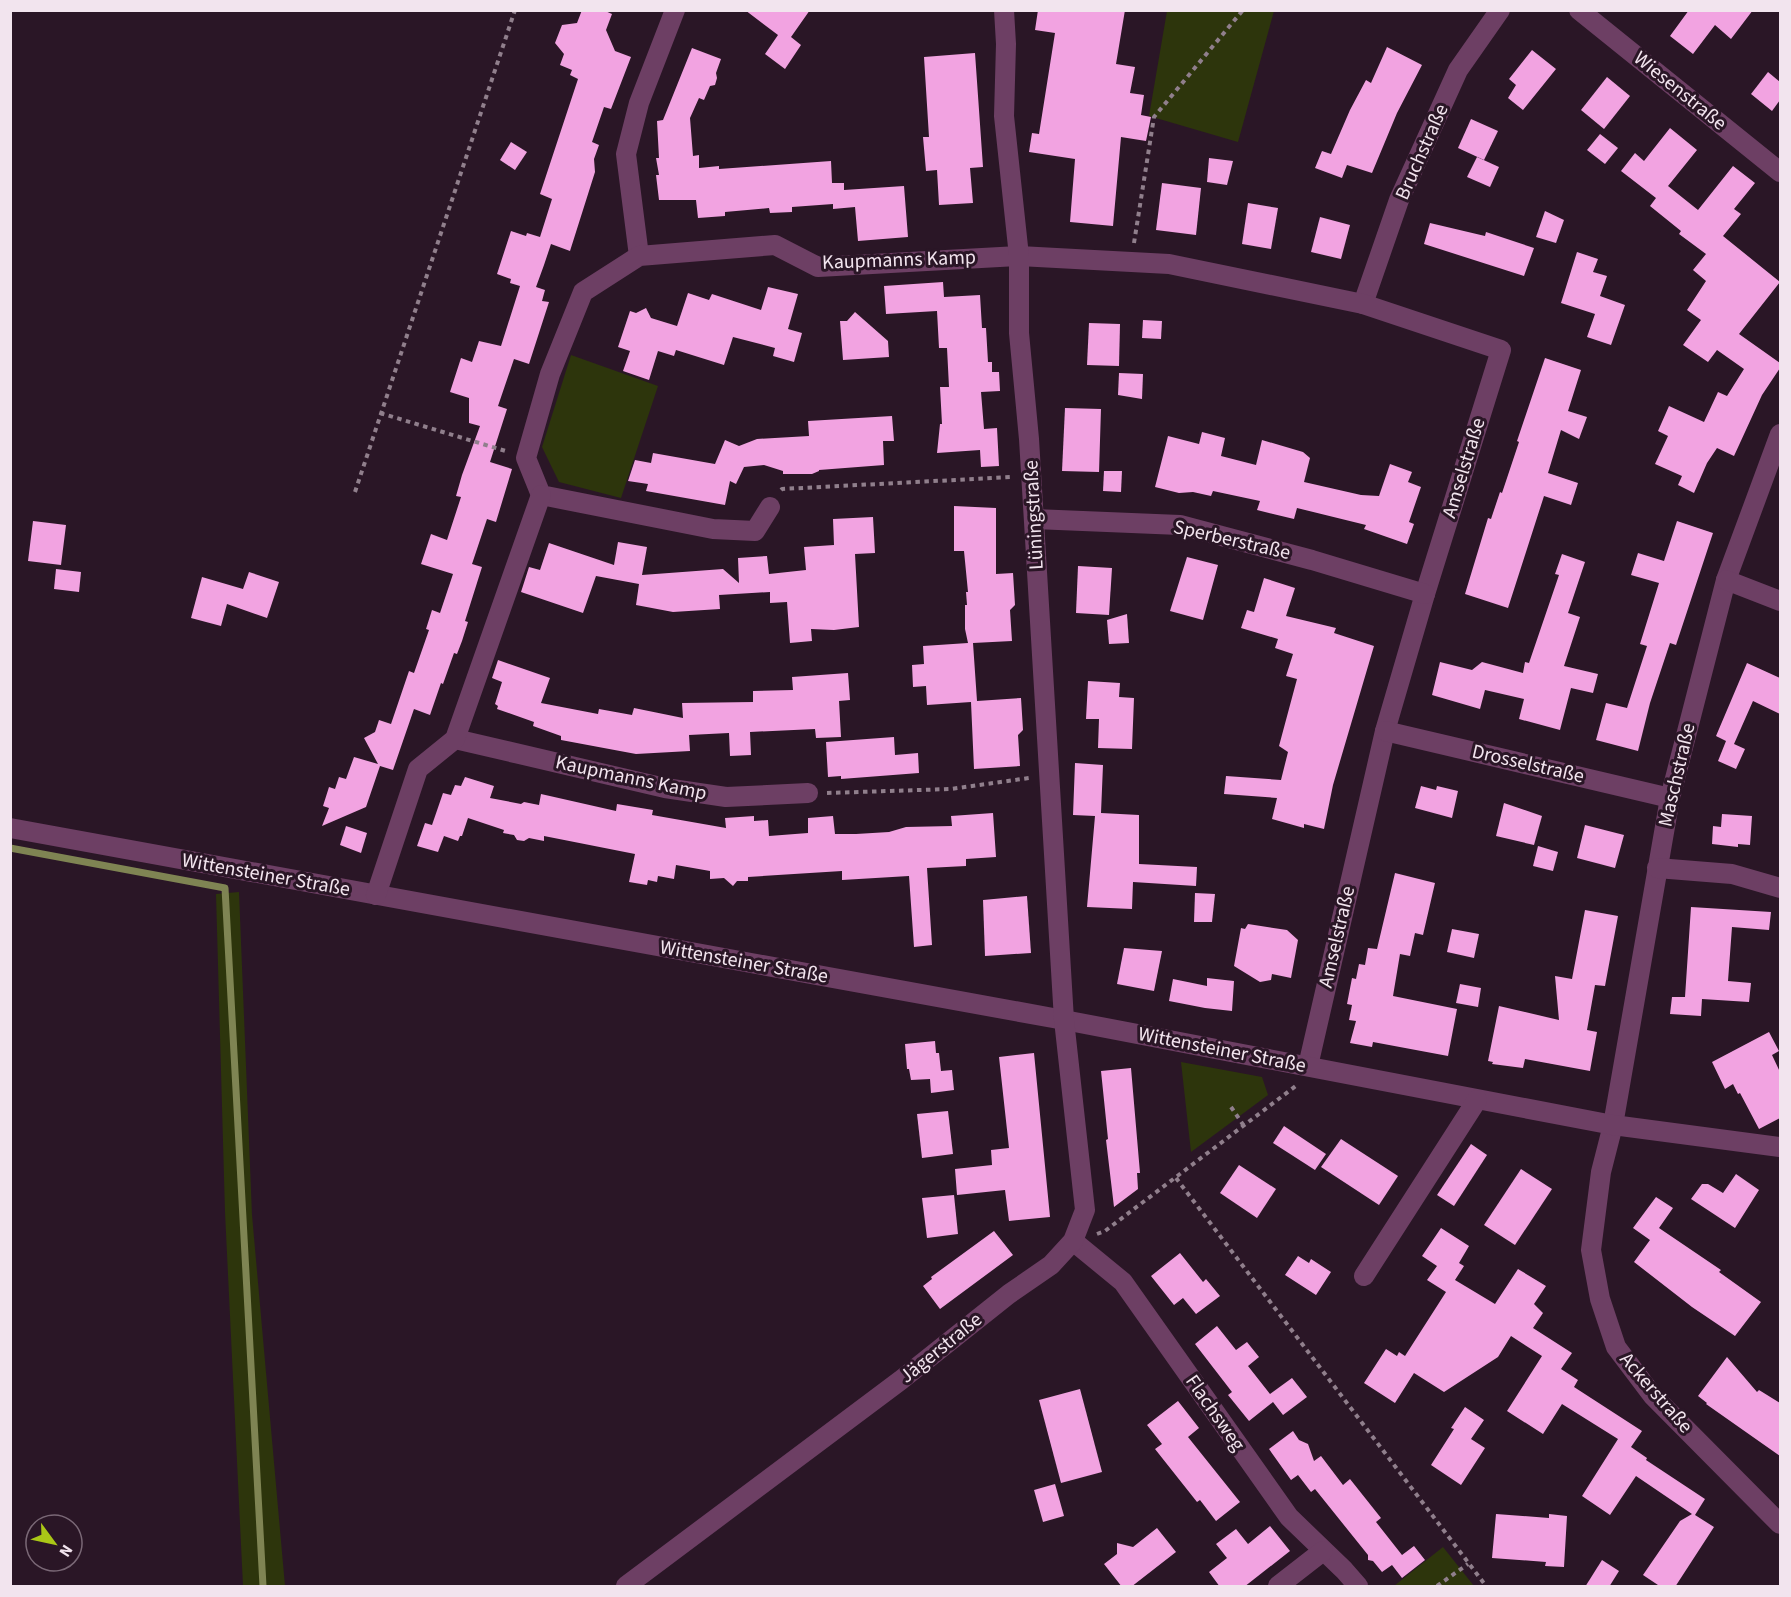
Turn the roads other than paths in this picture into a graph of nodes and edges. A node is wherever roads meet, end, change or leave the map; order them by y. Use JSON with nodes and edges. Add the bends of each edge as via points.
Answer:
{"nodes":[{"id":1,"x":675,"y":10,"type":"edge"},
{"id":2,"x":1004,"y":10,"type":"edge"},
{"id":3,"x":1500,"y":10,"type":"edge"},
{"id":4,"x":1579,"y":10,"type":"edge"},
{"id":5,"x":1600,"y":17,"type":"edge"},
{"id":6,"x":1780,"y":172,"type":"edge"},
{"id":7,"x":639,"y":256,"type":"junction"},
{"id":8,"x":1019,"y":256,"type":"junction"},
{"id":9,"x":1363,"y":303,"type":"junction"},
{"id":10,"x":1780,"y":434,"type":"edge"},
{"id":11,"x":541,"y":495,"type":"junction"},
{"id":12,"x":770,"y":507,"type":"road end"},
{"id":13,"x":1034,"y":519,"type":"junction"},
{"id":14,"x":1726,"y":580,"type":"junction"},
{"id":15,"x":1425,"y":594,"type":"junction"},
{"id":16,"x":1780,"y":601,"type":"edge"},
{"id":17,"x":1385,"y":731,"type":"junction"},
{"id":18,"x":455,"y":740,"type":"junction"},
{"id":19,"x":808,"y":793,"type":"road end"},
{"id":20,"x":1670,"y":798,"type":"junction"},
{"id":21,"x":10,"y":828,"type":"edge"},
{"id":22,"x":1657,"y":868,"type":"junction"},
{"id":23,"x":1780,"y":888,"type":"edge"},
{"id":24,"x":376,"y":895,"type":"junction"},
{"id":25,"x":1064,"y":1020,"type":"junction"},
{"id":26,"x":1308,"y":1066,"type":"junction"},
{"id":27,"x":1476,"y":1100,"type":"junction"},
{"id":28,"x":1613,"y":1125,"type":"junction"},
{"id":29,"x":1780,"y":1147,"type":"edge"},
{"id":30,"x":1073,"y":1241,"type":"junction"},
{"id":31,"x":1364,"y":1276,"type":"dead end"},
{"id":32,"x":1780,"y":1524,"type":"edge"},
{"id":33,"x":1323,"y":1551,"type":"junction"},
{"id":34,"x":626,"y":1587,"type":"edge"},
{"id":35,"x":1278,"y":1587,"type":"edge"},
{"id":36,"x":1358,"y":1587,"type":"edge"}],
"edges":[{"from":1,"to":7,"type":"street","via":[[639,103],[626,154]]},
{"from":2,"to":8,"type":"street","name":"Lüningstraße","via":[[1004,116]]},
{"from":3,"to":9,"type":"street","name":"Bruchstraße","via":[[1458,70],[1400,200]]},
{"from":4,"to":5,"type":"street","name":"Wiesenstraße"},
{"from":5,"to":6,"type":"street","name":"Wiesenstraße"},
{"from":7,"to":8,"type":"street","name":"Kaupmanns Kamp","via":[[776,245],[818,267]]},
{"from":7,"to":11,"type":"street","name":"Kaupmanns Kamp","via":[[583,292],[550,374],[526,458]]},
{"from":8,"to":9,"type":"street","name":"Amselstraße","via":[[1169,264]]},
{"from":8,"to":13,"type":"street","name":"Lüningstraße","via":[[1019,333]]},
{"from":9,"to":15,"type":"street","name":"Amselstraße","via":[[1500,350]]},
{"from":10,"to":14,"type":"street","name":"Maschstraße"},
{"from":11,"to":12,"type":"street","via":[[712,529],[755,531]]},
{"from":11,"to":18,"type":"street"},
{"from":13,"to":15,"type":"street","name":"Sperberstraße","via":[[1180,525]]},
{"from":13,"to":25,"type":"street","name":"Lüningstraße"},
{"from":14,"to":16,"type":"street"},
{"from":14,"to":20,"type":"street","name":"Maschstraße"},
{"from":15,"to":17,"type":"street","name":"Amselstraße"},
{"from":17,"to":20,"type":"street","name":"Drosselstraße"},
{"from":17,"to":26,"type":"street","name":"Amselstraße"},
{"from":18,"to":19,"type":"street","name":"Kaupmanns Kamp","via":[[665,788],[726,797]]},
{"from":18,"to":24,"type":"street","via":[[418,769]]},
{"from":20,"to":22,"type":"street","name":"Maschstraße"},
{"from":21,"to":24,"type":"street","name":"Wittensteiner Straße"},
{"from":22,"to":23,"type":"street","via":[[1732,874]]},
{"from":22,"to":28,"type":"street","name":"Maschstraße"},
{"from":24,"to":25,"type":"street","name":"Wittensteiner Straße"},
{"from":25,"to":26,"type":"street","name":"Wittensteiner Straße"},
{"from":25,"to":30,"type":"street","name":"Jägerstraße","via":[[1085,1210]]},
{"from":26,"to":27,"type":"street","name":"Wittensteiner Straße"},
{"from":27,"to":28,"type":"street","name":"Wittensteiner Straße"},
{"from":27,"to":31,"type":"street"},
{"from":28,"to":29,"type":"street","name":"Wittensteiner Straße"},
{"from":28,"to":32,"type":"street","name":"Ackerstraße","via":[[1601,1172],[1591,1250],[1600,1299],[1616,1347],[1653,1396]]},
{"from":30,"to":33,"type":"street","name":"Flachsweg","via":[[1123,1282],[1289,1517]]},
{"from":30,"to":34,"type":"street","name":"Jägerstraße","via":[[1051,1265]]},
{"from":33,"to":35,"type":"street"},
{"from":33,"to":36,"type":"street","name":"Flachsweg"}]}
